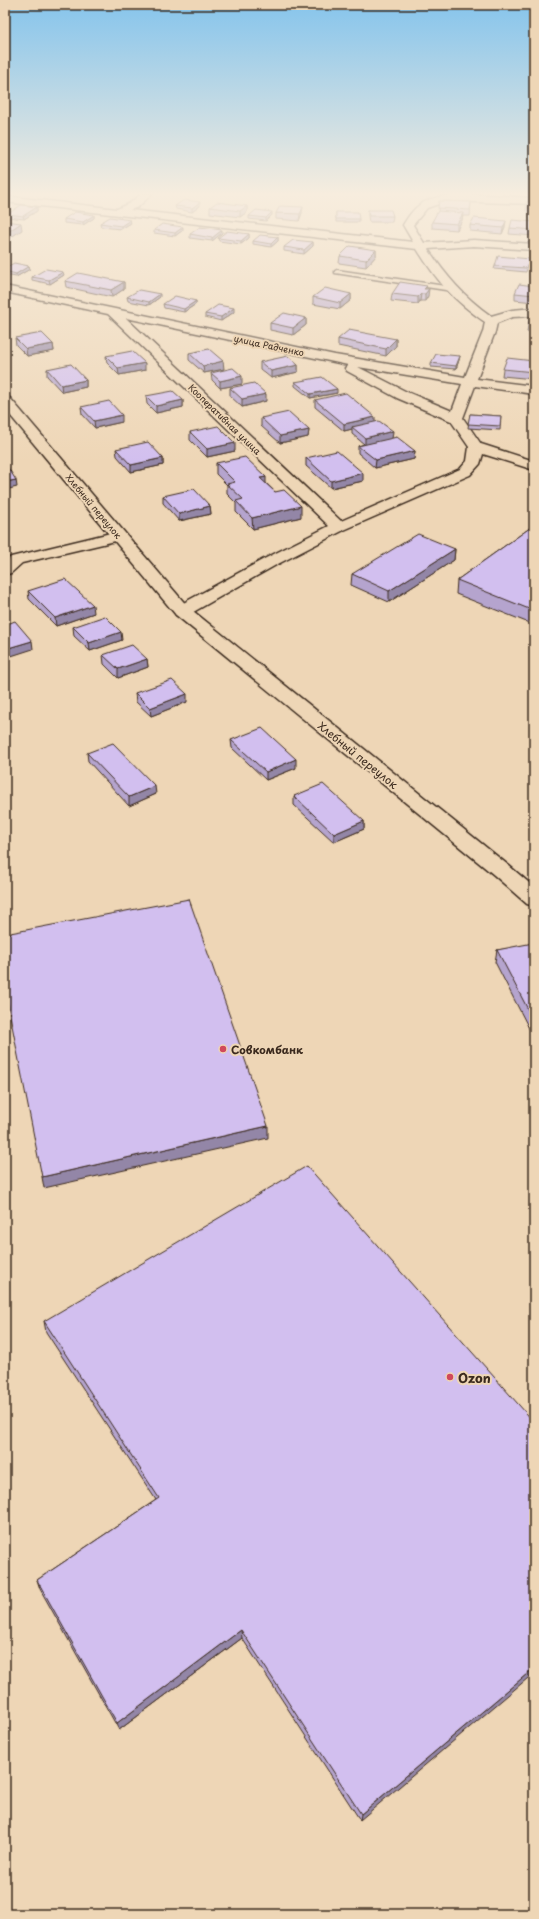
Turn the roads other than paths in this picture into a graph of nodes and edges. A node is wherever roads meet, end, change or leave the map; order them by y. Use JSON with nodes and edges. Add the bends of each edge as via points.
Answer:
{"nodes":[{"id":1,"x":411,"y":284,"type":"edge"},
{"id":2,"x":447,"y":284,"type":"edge"},
{"id":3,"x":5,"y":289,"type":"edge"},
{"id":4,"x":452,"y":290,"type":"junction"},
{"id":5,"x":111,"y":311,"type":"junction"},
{"id":6,"x":534,"y":312,"type":"edge"},
{"id":7,"x":491,"y":321,"type":"junction"},
{"id":8,"x":334,"y":359,"type":"junction"},
{"id":9,"x":470,"y":382,"type":"junction"},
{"id":10,"x":534,"y":390,"type":"edge"},
{"id":11,"x":5,"y":401,"type":"edge"},
{"id":12,"x":456,"y":418,"type":"junction"},
{"id":13,"x":476,"y":447,"type":"junction"},
{"id":14,"x":534,"y":466,"type":"edge"},
{"id":15,"x":339,"y":527,"type":"junction"},
{"id":16,"x":119,"y":536,"type":"junction"},
{"id":17,"x":5,"y":570,"type":"edge"},
{"id":18,"x":182,"y":612,"type":"junction"},
{"id":19,"x":534,"y":899,"type":"edge"}],
"edges":[{"from":1,"to":4,"type":"lane"},
{"from":2,"to":4,"type":"street"},
{"from":3,"to":5,"type":"street","name":"улица Радченко"},
{"from":4,"to":7,"type":"street"},
{"from":5,"to":8,"type":"street","name":"улица Радченко"},
{"from":5,"to":15,"type":"street","name":"Кооперативная улица"},
{"from":6,"to":7,"type":"street","via":[[506,314]]},
{"from":7,"to":9,"type":"street"},
{"from":8,"to":9,"type":"street","name":"улица Радченко"},
{"from":8,"to":12,"type":"street","via":[[402,395]]},
{"from":9,"to":10,"type":"street","name":"улица Радченко"},
{"from":9,"to":12,"type":"street"},
{"from":11,"to":16,"type":"street","name":"Хлебный переулок"},
{"from":12,"to":13,"type":"street"},
{"from":13,"to":14,"type":"street"},
{"from":13,"to":15,"type":"street","via":[[477,458],[465,472]]},
{"from":15,"to":18,"type":"street","via":[[270,562]]},
{"from":16,"to":17,"type":"street","via":[[17,560]]},
{"from":16,"to":18,"type":"street","name":"Хлебный переулок"},
{"from":18,"to":19,"type":"street","name":"Хлебный переулок"}]}
